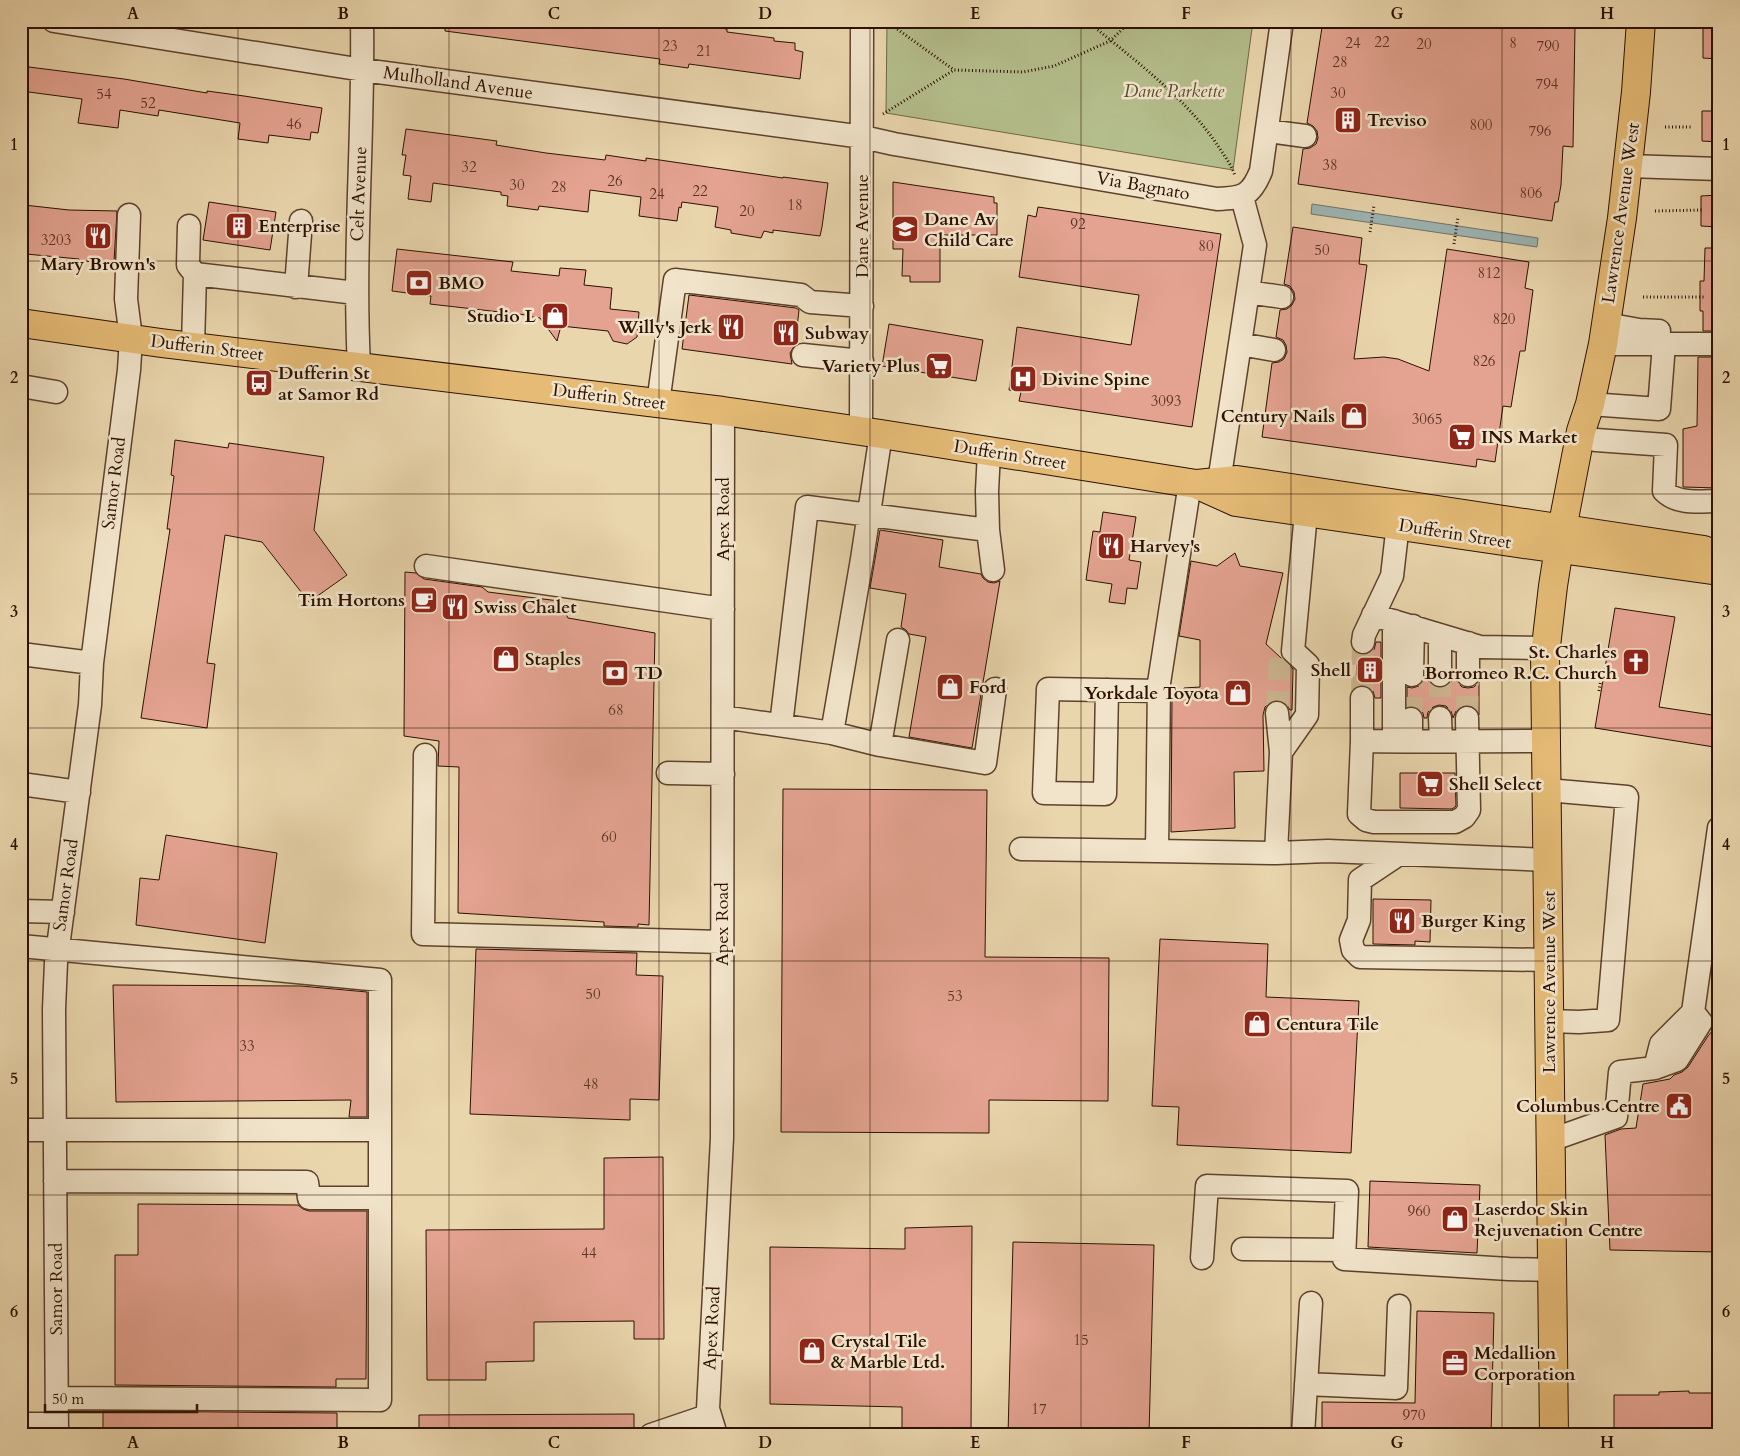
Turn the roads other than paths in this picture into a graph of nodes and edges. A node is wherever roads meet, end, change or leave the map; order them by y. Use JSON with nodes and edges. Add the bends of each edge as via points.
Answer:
{"nodes":[{"id":1,"x":54,"y":21,"type":"edge"},
{"id":2,"x":362,"y":21,"type":"edge"},
{"id":3,"x":862,"y":21,"type":"edge"},
{"id":4,"x":1282,"y":21,"type":"edge"},
{"id":5,"x":1641,"y":21,"type":"edge"},
{"id":6,"x":363,"y":70,"type":"junction"},
{"id":7,"x":1268,"y":131,"type":"junction"},
{"id":8,"x":1305,"y":136,"type":"dead end"},
{"id":9,"x":863,"y":137,"type":"junction"},
{"id":10,"x":1628,"y":166,"type":"junction"},
{"id":11,"x":1719,"y":169,"type":"edge"},
{"id":12,"x":1242,"y":197,"type":"junction"},
{"id":13,"x":129,"y":215,"type":"dead end"},
{"id":14,"x":301,"y":221,"type":"dead end"},
{"id":15,"x":189,"y":226,"type":"dead end"},
{"id":16,"x":195,"y":274,"type":"junction"},
{"id":17,"x":296,"y":287,"type":"junction"},
{"id":18,"x":1248,"y":292,"type":"junction"},
{"id":19,"x":356,"y":293,"type":"junction"},
{"id":20,"x":1282,"y":297,"type":"dead end"},
{"id":21,"x":862,"y":306,"type":"junction"},
{"id":22,"x":21,"y":323,"type":"edge"},
{"id":23,"x":1719,"y":333,"type":"edge"},
{"id":24,"x":1604,"y":334,"type":"junction"},
{"id":25,"x":131,"y":338,"type":"junction"},
{"id":26,"x":1240,"y":344,"type":"junction"},
{"id":27,"x":1664,"y":344,"type":"junction"},
{"id":28,"x":1719,"y":344,"type":"edge"},
{"id":29,"x":193,"y":346,"type":"junction"},
{"id":30,"x":1274,"y":350,"type":"dead end"},
{"id":31,"x":803,"y":355,"type":"dead end"},
{"id":32,"x":862,"y":361,"type":"junction"},
{"id":33,"x":358,"y":366,"type":"junction"},
{"id":34,"x":21,"y":386,"type":"edge"},
{"id":35,"x":56,"y":392,"type":"dead end"},
{"id":36,"x":658,"y":403,"type":"junction"},
{"id":37,"x":1590,"y":404,"type":"junction"},
{"id":38,"x":723,"y":411,"type":"junction"},
{"id":39,"x":871,"y":432,"type":"junction"},
{"id":40,"x":1596,"y":440,"type":"junction"},
{"id":41,"x":989,"y":452,"type":"junction"},
{"id":42,"x":1201,"y":483,"type":"junction"},
{"id":43,"x":1719,"y":501,"type":"edge"},
{"id":44,"x":1306,"y":513,"type":"junction"},
{"id":45,"x":869,"y":514,"type":"junction"},
{"id":46,"x":1398,"y":524,"type":"junction"},
{"id":47,"x":988,"y":530,"type":"junction"},
{"id":48,"x":1569,"y":540,"type":"junction"},
{"id":49,"x":1719,"y":552,"type":"edge"},
{"id":50,"x":426,"y":566,"type":"dead end"},
{"id":51,"x":993,"y":570,"type":"dead end"},
{"id":52,"x":1719,"y":571,"type":"edge"},
{"id":53,"x":723,"y":609,"type":"junction"},
{"id":54,"x":1393,"y":620,"type":"junction"},
{"id":55,"x":1440,"y":634,"type":"junction"},
{"id":56,"x":898,"y":640,"type":"dead end"},
{"id":57,"x":1363,"y":642,"type":"dead end"},
{"id":58,"x":1468,"y":643,"type":"junction"},
{"id":59,"x":1546,"y":648,"type":"junction"},
{"id":60,"x":21,"y":654,"type":"edge"},
{"id":61,"x":92,"y":662,"type":"junction"},
{"id":62,"x":1412,"y":675,"type":"tunnel mouth"},
{"id":63,"x":1440,"y":675,"type":"tunnel mouth"},
{"id":64,"x":1468,"y":675,"type":"tunnel mouth"},
{"id":65,"x":995,"y":689,"type":"dead end"},
{"id":66,"x":1106,"y":690,"type":"junction"},
{"id":67,"x":1159,"y":691,"type":"junction"},
{"id":68,"x":1362,"y":698,"type":"tunnel mouth"},
{"id":69,"x":1547,"y":709,"type":"junction"},
{"id":70,"x":1277,"y":712,"type":"tunnel mouth"},
{"id":71,"x":723,"y":716,"type":"junction"},
{"id":72,"x":1411,"y":718,"type":"tunnel mouth"},
{"id":73,"x":1440,"y":718,"type":"tunnel mouth"},
{"id":74,"x":1467,"y":718,"type":"tunnel mouth"},
{"id":75,"x":781,"y":725,"type":"junction"},
{"id":76,"x":832,"y":733,"type":"junction"},
{"id":77,"x":1362,"y":741,"type":"junction"},
{"id":78,"x":1468,"y":741,"type":"junction"},
{"id":79,"x":1547,"y":741,"type":"junction"},
{"id":80,"x":1402,"y":742,"type":"junction"},
{"id":81,"x":1441,"y":742,"type":"junction"},
{"id":82,"x":880,"y":745,"type":"junction"},
{"id":83,"x":1280,"y":752,"type":"junction"},
{"id":84,"x":425,"y":755,"type":"dead end"},
{"id":85,"x":668,"y":773,"type":"dead end"},
{"id":86,"x":722,"y":774,"type":"junction"},
{"id":87,"x":21,"y":784,"type":"edge"},
{"id":88,"x":1547,"y":790,"type":"junction"},
{"id":89,"x":79,"y":792,"type":"junction"},
{"id":90,"x":1719,"y":828,"type":"edge"},
{"id":91,"x":1021,"y":849,"type":"dead end"},
{"id":92,"x":1157,"y":850,"type":"junction"},
{"id":93,"x":1276,"y":853,"type":"junction"},
{"id":94,"x":1399,"y":854,"type":"junction"},
{"id":95,"x":1548,"y":860,"type":"junction"},
{"id":96,"x":21,"y":911,"type":"edge"},
{"id":97,"x":63,"y":912,"type":"junction"},
{"id":98,"x":722,"y":942,"type":"junction"},
{"id":99,"x":21,"y":946,"type":"edge"},
{"id":100,"x":58,"y":949,"type":"junction"},
{"id":101,"x":1549,"y":960,"type":"junction"},
{"id":102,"x":1549,"y":1021,"type":"junction"},
{"id":103,"x":55,"y":1129,"type":"junction"},
{"id":104,"x":21,"y":1130,"type":"edge"},
{"id":105,"x":380,"y":1130,"type":"junction"},
{"id":106,"x":1551,"y":1140,"type":"junction"},
{"id":107,"x":55,"y":1181,"type":"junction"},
{"id":108,"x":380,"y":1198,"type":"junction"},
{"id":109,"x":1243,"y":1249,"type":"dead end"},
{"id":110,"x":1344,"y":1250,"type":"junction"},
{"id":111,"x":1202,"y":1258,"type":"dead end"},
{"id":112,"x":1551,"y":1270,"type":"junction"},
{"id":113,"x":1311,"y":1303,"type":"dead end"},
{"id":114,"x":1399,"y":1306,"type":"dead end"},
{"id":115,"x":1306,"y":1384,"type":"junction"},
{"id":116,"x":57,"y":1398,"type":"junction"},
{"id":117,"x":21,"y":1424,"type":"edge"},
{"id":118,"x":713,"y":1425,"type":"edge"},
{"id":119,"x":57,"y":1430,"type":"edge"},
{"id":120,"x":651,"y":1435,"type":"edge"},
{"id":121,"x":1303,"y":1435,"type":"edge"},
{"id":122,"x":1554,"y":1435,"type":"edge"}],
"edges":[{"from":1,"to":6,"type":"street","name":"Mulholland Avenue"},
{"from":2,"to":6,"type":"street","name":"Celt Avenue"},
{"from":3,"to":9,"type":"street","name":"Dane Avenue"},
{"from":4,"to":7,"type":"street"},
{"from":5,"to":10,"type":"main road","name":"Lawrence Avenue West"},
{"from":6,"to":9,"type":"street","name":"Mulholland Avenue"},
{"from":6,"to":19,"type":"street","name":"Celt Avenue"},
{"from":7,"to":8,"type":"street"},
{"from":7,"to":12,"type":"street","via":[[1262,172],[1256,184]]},
{"from":9,"to":12,"type":"street","name":"Via Bagnato","via":[[1217,199]]},
{"from":9,"to":21,"type":"street","name":"Dane Avenue"},
{"from":10,"to":11,"type":"street"},
{"from":10,"to":24,"type":"main road","name":"Lawrence Avenue West"},
{"from":12,"to":18,"type":"street","via":[[1255,245]]},
{"from":13,"to":25,"type":"street","name":"Samor Road","via":[[126,299]]},
{"from":14,"to":17,"type":"street"},
{"from":15,"to":16,"type":"street","via":[[188,266]]},
{"from":16,"to":17,"type":"street"},
{"from":16,"to":29,"type":"street"},
{"from":17,"to":19,"type":"street"},
{"from":18,"to":20,"type":"street"},
{"from":18,"to":26,"type":"street"},
{"from":19,"to":33,"type":"street","name":"Celt Avenue"},
{"from":21,"to":32,"type":"street","name":"Dane Avenue"},
{"from":21,"to":36,"type":"street","via":[[810,302],[801,295],[675,280]]},
{"from":22,"to":25,"type":"main road","name":"Dufferin Street"},
{"from":23,"to":24,"type":"street","via":[[1639,330]]},
{"from":24,"to":27,"type":"street"},
{"from":24,"to":37,"type":"main road","name":"Lawrence Avenue West"},
{"from":25,"to":29,"type":"main road","name":"Dufferin Street"},
{"from":25,"to":61,"type":"street","name":"Samor Road"},
{"from":26,"to":30,"type":"street"},
{"from":26,"to":42,"type":"street"},
{"from":27,"to":28,"type":"street"},
{"from":27,"to":37,"type":"street","via":[[1659,409]]},
{"from":29,"to":33,"type":"main road","name":"Dufferin Street"},
{"from":31,"to":32,"type":"street"},
{"from":32,"to":39,"type":"street","name":"Dane Avenue"},
{"from":33,"to":36,"type":"main road","name":"Dufferin Street"},
{"from":34,"to":35,"type":"street"},
{"from":36,"to":38,"type":"main road","name":"Dufferin Street"},
{"from":37,"to":40,"type":"main road","name":"Lawrence Avenue West"},
{"from":37,"to":48,"type":"main road","name":"Lawrence Avenue West","via":[[1581,431]]},
{"from":38,"to":39,"type":"main road","name":"Dufferin Street"},
{"from":38,"to":53,"type":"street","name":"Apex Road"},
{"from":39,"to":41,"type":"main road","name":"Dufferin Street"},
{"from":39,"to":45,"type":"street","name":"Dane Avenue"},
{"from":40,"to":43,"type":"street","via":[[1666,445],[1664,491],[1671,498],[1683,501]]},
{"from":40,"to":48,"type":"main road","name":"Lawrence Avenue West"},
{"from":41,"to":42,"type":"main road","name":"Dufferin Street"},
{"from":41,"to":47,"type":"street"},
{"from":42,"to":44,"type":"main road","name":"Dufferin Street","via":[[1236,502]]},
{"from":42,"to":48,"type":"main road","name":"Dufferin Street","via":[[1237,480]]},
{"from":42,"to":67,"type":"street"},
{"from":44,"to":46,"type":"main road","name":"Dufferin Street"},
{"from":44,"to":83,"type":"street","via":[[1287,654],[1308,665],[1307,715]]},
{"from":45,"to":47,"type":"street"},
{"from":45,"to":75,"type":"street","via":[[807,507]]},
{"from":45,"to":76,"type":"street","name":"Dane Avenue"},
{"from":46,"to":48,"type":"main road","name":"Dufferin Street"},
{"from":46,"to":54,"type":"street","via":[[1392,576]]},
{"from":47,"to":51,"type":"street"},
{"from":48,"to":49,"type":"main road","name":"Dufferin Street"},
{"from":48,"to":52,"type":"main road","name":"Dufferin Street"},
{"from":48,"to":59,"type":"main road","name":"Lawrence Avenue West"},
{"from":48,"to":69,"type":"main road","name":"Lawrence Avenue West","via":[[1560,657]]},
{"from":50,"to":53,"type":"street"},
{"from":53,"to":71,"type":"street","name":"Apex Road"},
{"from":54,"to":55,"type":"street"},
{"from":54,"to":57,"type":"street","via":[[1364,635]]},
{"from":54,"to":62,"type":"street"},
{"from":54,"to":80,"type":"street"},
{"from":55,"to":58,"type":"street"},
{"from":55,"to":63,"type":"street"},
{"from":56,"to":82,"type":"street"},
{"from":58,"to":59,"type":"street","via":[[1480,647]]},
{"from":58,"to":64,"type":"street"},
{"from":59,"to":69,"type":"main road","name":"Lawrence Avenue West"},
{"from":60,"to":61,"type":"street"},
{"from":61,"to":89,"type":"street","name":"Samor Road"},
{"from":65,"to":82,"type":"street","via":[[985,763]]},
{"from":66,"to":66,"type":"street","via":[[1048,689],[1044,794],[1105,794]]},
{"from":66,"to":67,"type":"street"},
{"from":67,"to":92,"type":"street"},
{"from":68,"to":77,"type":"street"},
{"from":69,"to":79,"type":"main road","name":"Lawrence Avenue West"},
{"from":70,"to":83,"type":"street"},
{"from":71,"to":75,"type":"street"},
{"from":71,"to":86,"type":"street","name":"Apex Road"},
{"from":72,"to":80,"type":"street"},
{"from":73,"to":81,"type":"street"},
{"from":74,"to":78,"type":"street"},
{"from":75,"to":76,"type":"street"},
{"from":76,"to":82,"type":"street"},
{"from":77,"to":78,"type":"street","via":[[1360,814],[1374,822],[1456,822],[1464,817],[1469,810]]},
{"from":77,"to":80,"type":"street"},
{"from":78,"to":79,"type":"street"},
{"from":78,"to":81,"type":"street"},
{"from":79,"to":88,"type":"main road","name":"Lawrence Avenue West"},
{"from":80,"to":81,"type":"street"},
{"from":83,"to":93,"type":"street"},
{"from":84,"to":98,"type":"street","via":[[422,934]]},
{"from":85,"to":86,"type":"street"},
{"from":86,"to":98,"type":"street","name":"Apex Road"},
{"from":87,"to":89,"type":"street"},
{"from":88,"to":95,"type":"main road","name":"Lawrence Avenue West"},
{"from":88,"to":102,"type":"street","via":[[1627,797],[1608,1020]]},
{"from":89,"to":97,"type":"street","name":"Samor Road"},
{"from":90,"to":106,"type":"street","via":[[1693,1012],[1701,1022],[1677,1060],[1655,1068],[1620,1072],[1616,1117]]},
{"from":91,"to":92,"type":"street"},
{"from":92,"to":93,"type":"street"},
{"from":93,"to":94,"type":"street"},
{"from":94,"to":95,"type":"street"},
{"from":94,"to":101,"type":"street","via":[[1360,880],[1359,920],[1351,940],[1353,950],[1360,957]]},
{"from":95,"to":101,"type":"main road","name":"Lawrence Avenue West"},
{"from":96,"to":97,"type":"street"},
{"from":97,"to":100,"type":"street","name":"Samor Road"},
{"from":98,"to":118,"type":"street","name":"Apex Road","via":[[722,1138],[708,1409]]},
{"from":99,"to":100,"type":"street"},
{"from":100,"to":103,"type":"street","name":"Samor Road","via":[[54,1009]]},
{"from":100,"to":105,"type":"street","via":[[380,980]]},
{"from":101,"to":102,"type":"main road","name":"Lawrence Avenue West"},
{"from":102,"to":106,"type":"main road","name":"Lawrence Avenue West"},
{"from":103,"to":104,"type":"street"},
{"from":103,"to":105,"type":"street"},
{"from":103,"to":107,"type":"street","name":"Samor Road"},
{"from":105,"to":108,"type":"street"},
{"from":106,"to":112,"type":"main road","name":"Lawrence Avenue West"},
{"from":107,"to":108,"type":"street","via":[[307,1182],[309,1198]]},
{"from":107,"to":116,"type":"street","name":"Samor Road"},
{"from":108,"to":116,"type":"street","via":[[380,1400]]},
{"from":109,"to":110,"type":"street"},
{"from":110,"to":111,"type":"street","via":[[1347,1191],[1207,1186]]},
{"from":110,"to":112,"type":"street","via":[[1344,1258]]},
{"from":112,"to":122,"type":"main road","name":"Lawrence Avenue West"},
{"from":113,"to":115,"type":"street"},
{"from":114,"to":115,"type":"street","via":[[1396,1388]]},
{"from":115,"to":121,"type":"street"},
{"from":116,"to":119,"type":"street","name":"Samor Road"},
{"from":117,"to":119,"type":"street"},
{"from":118,"to":120,"type":"street"}]}
